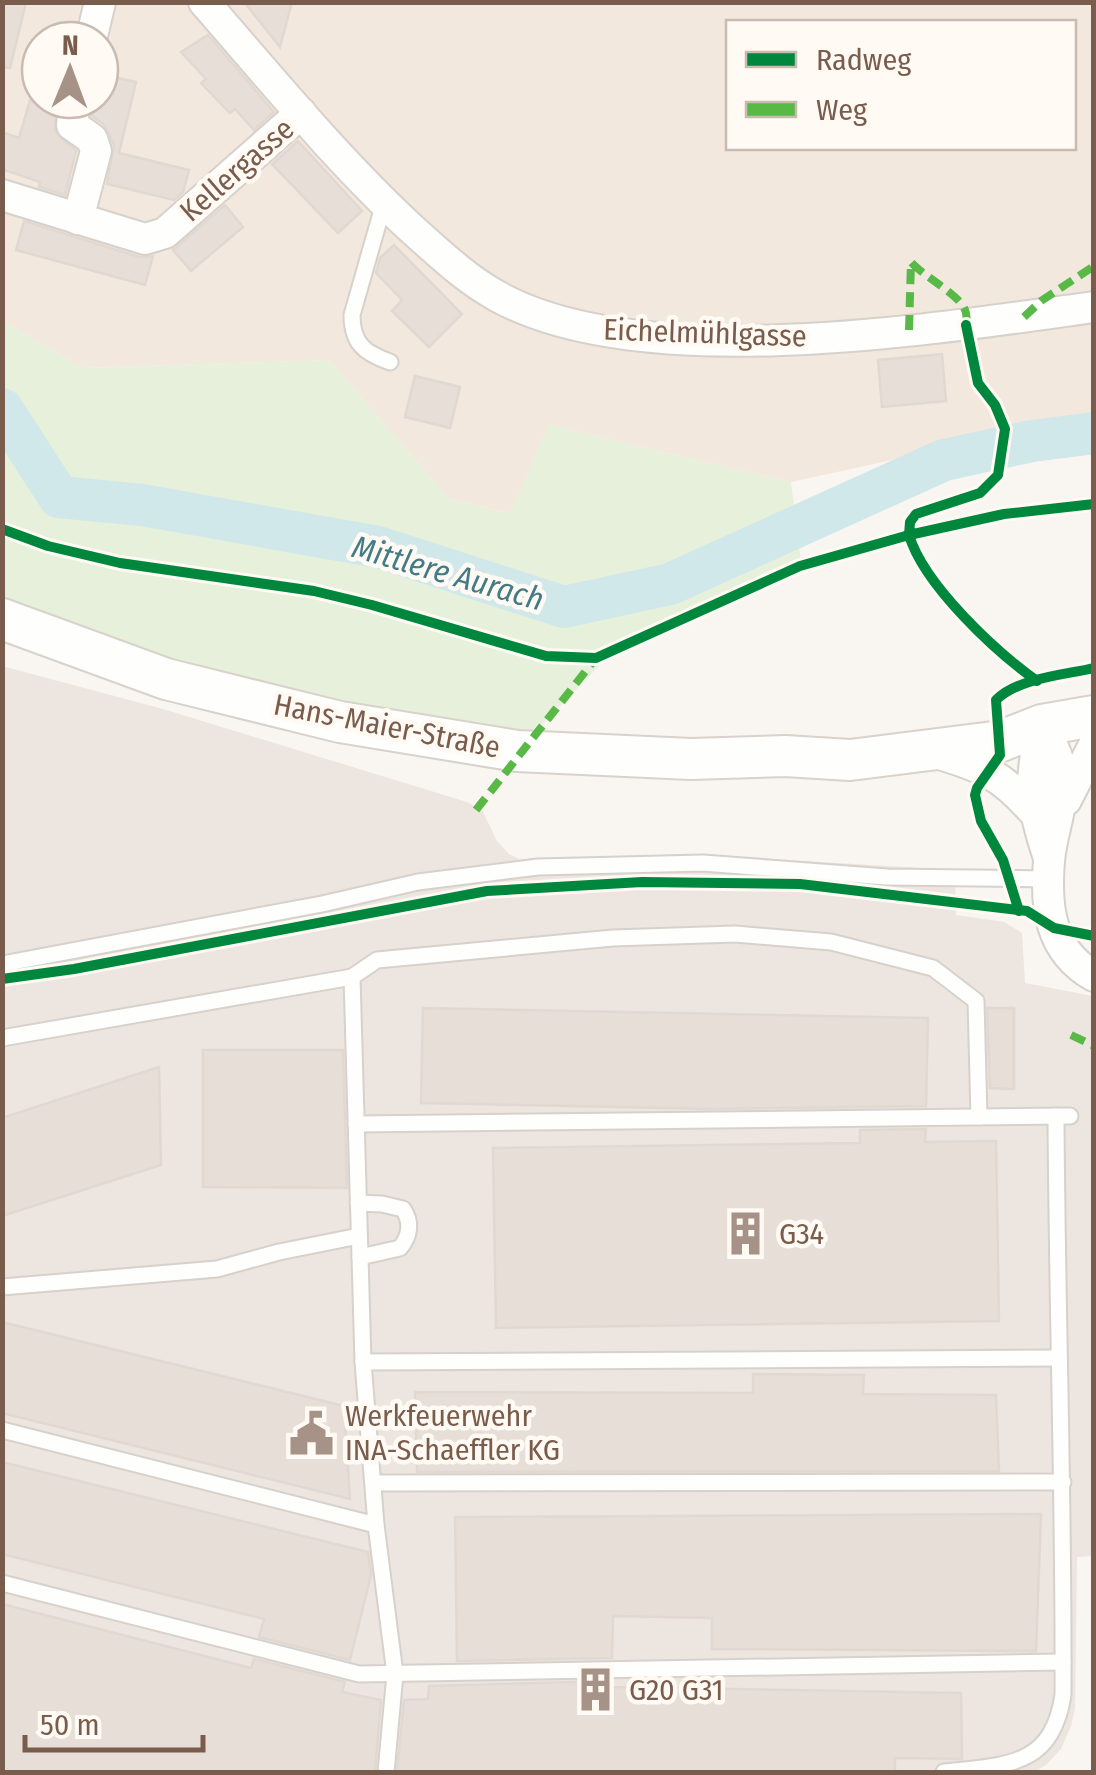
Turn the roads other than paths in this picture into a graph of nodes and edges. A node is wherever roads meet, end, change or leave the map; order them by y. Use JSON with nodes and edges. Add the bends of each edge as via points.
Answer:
{"nodes":[{"id":1,"x":204,"y":2,"type":"edge"},
{"id":2,"x":301,"y":114,"type":"junction"},
{"id":3,"x":72,"y":120,"type":"edge"},
{"id":4,"x":2,"y":195,"type":"edge"},
{"id":5,"x":384,"y":203,"type":"junction"},
{"id":6,"x":78,"y":219,"type":"junction"},
{"id":7,"x":1094,"y":307,"type":"edge"},
{"id":8,"x":390,"y":362,"type":"dead end"},
{"id":9,"x":2,"y":619,"type":"edge"},
{"id":10,"x":1094,"y":716,"type":"edge"},
{"id":11,"x":1042,"y":726,"type":"junction"},
{"id":12,"x":1094,"y":745,"type":"edge"},
{"id":13,"x":933,"y":752,"type":"junction"},
{"id":14,"x":786,"y":756,"type":"junction"},
{"id":15,"x":1046,"y":814,"type":"junction"},
{"id":16,"x":1049,"y":868,"type":"junction"},
{"id":17,"x":2,"y":964,"type":"edge"},
{"id":18,"x":1094,"y":976,"type":"edge"},
{"id":19,"x":352,"y":977,"type":"junction"},
{"id":20,"x":2,"y":1038,"type":"edge"},
{"id":21,"x":979,"y":1117,"type":"junction"},
{"id":22,"x":356,"y":1124,"type":"junction"},
{"id":23,"x":358,"y":1203,"type":"junction"},
{"id":24,"x":360,"y":1236,"type":"junction"},
{"id":25,"x":360,"y":1256,"type":"junction"},
{"id":26,"x":2,"y":1287,"type":"edge"},
{"id":27,"x":1058,"y":1358,"type":"junction"},
{"id":28,"x":363,"y":1362,"type":"junction"},
{"id":29,"x":2,"y":1430,"type":"edge"},
{"id":30,"x":1063,"y":1482,"type":"junction"},
{"id":31,"x":373,"y":1484,"type":"junction"},
{"id":32,"x":376,"y":1525,"type":"junction"},
{"id":33,"x":2,"y":1583,"type":"edge"},
{"id":34,"x":1063,"y":1662,"type":"junction"},
{"id":35,"x":395,"y":1674,"type":"junction"},
{"id":36,"x":386,"y":1772,"type":"edge"},
{"id":37,"x":944,"y":1772,"type":"edge"}],
"edges":[{"from":1,"to":2,"type":"street","name":"Eichelmühlgasse"},
{"from":2,"to":5,"type":"street","name":"Eichelmühlgasse"},
{"from":2,"to":6,"type":"street","name":"Kellergasse","via":[[165,234],[145,239]]},
{"from":3,"to":6,"type":"street","via":[[96,151]]},
{"from":4,"to":6,"type":"street","name":"Kellergasse"},
{"from":5,"to":7,"type":"street","name":"Eichelmühlgasse","via":[[466,277],[532,312],[588,329],[781,339]]},
{"from":5,"to":8,"type":"lane","via":[[352,330],[368,354]]},
{"from":9,"to":14,"type":"street","name":"Hans-Maier-Straße","via":[[166,679],[340,722],[517,751],[691,760]]},
{"from":10,"to":11,"type":"street","name":"Hans-Maier-Straße"},
{"from":11,"to":13,"type":"street","name":"Hans-Maier-Straße","via":[[1000,742]]},
{"from":11,"to":14,"type":"street","name":"Hans-Maier-Straße","via":[[998,718]]},
{"from":11,"to":15,"type":"street","via":[[1061,770]]},
{"from":12,"to":15,"type":"street"},
{"from":13,"to":14,"type":"street","name":"Hans-Maier-Straße","via":[[850,760]]},
{"from":13,"to":15,"type":"street","via":[[979,765]]},
{"from":15,"to":16,"type":"street"},
{"from":16,"to":17,"type":"lane","via":[[887,878],[702,863],[538,867],[418,882]]},
{"from":16,"to":18,"type":"street","via":[[1062,950]]},
{"from":19,"to":20,"type":"lane"},
{"from":19,"to":21,"type":"lane","via":[[377,960],[613,938],[735,934],[831,942],[933,968],[976,1002]]},
{"from":19,"to":22,"type":"lane"},
{"from":21,"to":22,"type":"lane"},
{"from":21,"to":27,"type":"lane","via":[[1063,1116]]},
{"from":22,"to":23,"type":"lane"},
{"from":23,"to":24,"type":"lane"},
{"from":23,"to":25,"type":"lane","via":[[402,1209],[409,1230],[400,1248]]},
{"from":24,"to":25,"type":"lane"},
{"from":24,"to":26,"type":"lane","via":[[218,1269]]},
{"from":25,"to":28,"type":"lane"},
{"from":27,"to":28,"type":"lane"},
{"from":27,"to":30,"type":"lane"},
{"from":28,"to":31,"type":"lane"},
{"from":29,"to":32,"type":"lane"},
{"from":30,"to":31,"type":"lane"},
{"from":30,"to":34,"type":"lane"},
{"from":31,"to":32,"type":"lane"},
{"from":32,"to":35,"type":"lane"},
{"from":33,"to":35,"type":"lane","via":[[359,1674]]},
{"from":34,"to":35,"type":"lane"},
{"from":34,"to":37,"type":"lane","via":[[1060,1719],[1040,1750],[992,1767]]},
{"from":35,"to":36,"type":"lane"}]}
